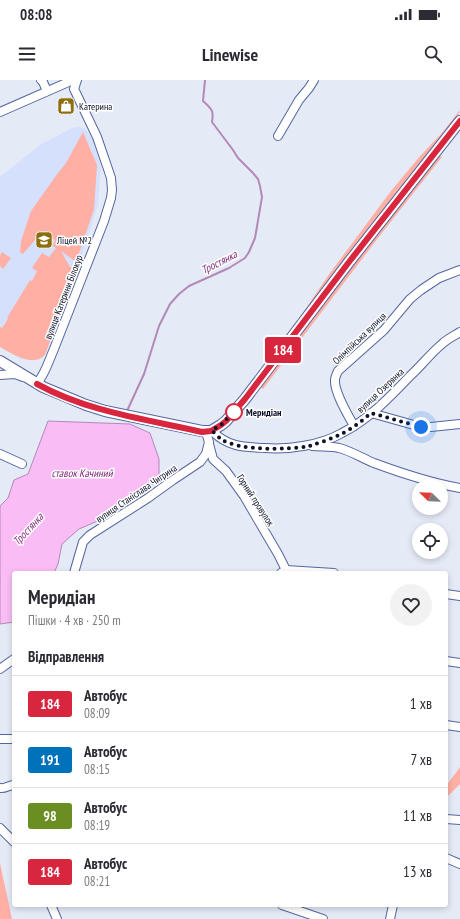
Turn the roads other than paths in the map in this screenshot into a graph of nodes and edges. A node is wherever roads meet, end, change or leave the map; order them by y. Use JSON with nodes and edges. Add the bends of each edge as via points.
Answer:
{"nodes":[{"id":1,"x":41,"y":80,"type":"edge"},
{"id":2,"x":73,"y":80,"type":"edge"},
{"id":3,"x":77,"y":80,"type":"edge"},
{"id":4,"x":314,"y":80,"type":"edge"},
{"id":5,"x":47,"y":91,"type":"junction"},
{"id":6,"x":0,"y":112,"type":"edge"},
{"id":7,"x":460,"y":121,"type":"edge"},
{"id":8,"x":278,"y":136,"type":"dead end"},
{"id":9,"x":460,"y":270,"type":"edge"},
{"id":10,"x":460,"y":332,"type":"edge"},
{"id":11,"x":0,"y":361,"type":"edge"},
{"id":12,"x":0,"y":375,"type":"edge"},
{"id":13,"x":27,"y":378,"type":"junction"},
{"id":14,"x":37,"y":384,"type":"junction"},
{"id":15,"x":371,"y":413,"type":"junction"},
{"id":16,"x":460,"y":424,"type":"edge"},
{"id":17,"x":354,"y":426,"type":"junction"},
{"id":18,"x":209,"y":435,"type":"junction"},
{"id":19,"x":309,"y":446,"type":"junction"},
{"id":20,"x":0,"y":454,"type":"edge"},
{"id":21,"x":22,"y":464,"type":"dead end"},
{"id":22,"x":460,"y":488,"type":"edge"},
{"id":23,"x":75,"y":571,"type":"edge"},
{"id":24,"x":284,"y":571,"type":"edge"},
{"id":25,"x":448,"y":594,"type":"edge"},
{"id":26,"x":460,"y":596,"type":"edge"},
{"id":27,"x":12,"y":660,"type":"edge"},
{"id":28,"x":448,"y":661,"type":"edge"},
{"id":29,"x":460,"y":663,"type":"edge"},
{"id":30,"x":0,"y":669,"type":"edge"},
{"id":31,"x":448,"y":725,"type":"edge"},
{"id":32,"x":460,"y":727,"type":"edge"},
{"id":33,"x":12,"y":739,"type":"edge"},
{"id":34,"x":0,"y":740,"type":"edge"},
{"id":35,"x":12,"y":785,"type":"edge"},
{"id":36,"x":0,"y":788,"type":"edge"},
{"id":37,"x":448,"y":820,"type":"edge"},
{"id":38,"x":460,"y":820,"type":"edge"},
{"id":39,"x":2,"y":830,"type":"edge"},
{"id":40,"x":12,"y":835,"type":"edge"},
{"id":41,"x":12,"y":840,"type":"edge"},
{"id":42,"x":448,"y":859,"type":"edge"},
{"id":43,"x":460,"y":864,"type":"edge"},
{"id":44,"x":52,"y":907,"type":"edge"},
{"id":45,"x":288,"y":907,"type":"edge"},
{"id":46,"x":393,"y":907,"type":"edge"},
{"id":47,"x":57,"y":919,"type":"edge"},
{"id":48,"x":323,"y":919,"type":"edge"},
{"id":49,"x":390,"y":919,"type":"edge"}],
"edges":[{"from":1,"to":5,"type":"street"},
{"from":2,"to":5,"type":"street"},
{"from":3,"to":14,"type":"street","name":"вулиця Катерини Білокур","via":[[74,89],[97,137],[108,169],[111,198],[54,349]]},
{"from":4,"to":8,"type":"street"},
{"from":5,"to":6,"type":"street"},
{"from":7,"to":18,"type":"main road","via":[[245,399],[226,421]]},
{"from":9,"to":17,"type":"street","name":"Олімпійська вулиця","via":[[439,278],[410,299],[384,330],[338,371],[335,388]]},
{"from":10,"to":15,"type":"street","name":"вулиця Озерянка","via":[[442,343]]},
{"from":11,"to":13,"type":"main road"},
{"from":12,"to":13,"type":"street","via":[[15,374]]},
{"from":13,"to":14,"type":"main road"},
{"from":14,"to":18,"type":"main road","via":[[98,409]]},
{"from":15,"to":16,"type":"street","via":[[421,427]]},
{"from":15,"to":17,"type":"street","name":"вулиця Озерянка"},
{"from":17,"to":19,"type":"street","name":"вулиця Озерянка","via":[[342,434]]},
{"from":18,"to":19,"type":"street","name":"вулиця Озерянка","via":[[244,447],[269,449]]},
{"from":18,"to":23,"type":"street","name":"вулиця Станіслава Чигрина","via":[[206,454],[200,462],[83,542]]},
{"from":18,"to":24,"type":"street","name":"Горний провулок","via":[[213,459],[226,471],[244,496],[278,554]]},
{"from":19,"to":22,"type":"street","via":[[347,450],[391,469],[445,486]]},
{"from":20,"to":21,"type":"street"},
{"from":25,"to":26,"type":"street"},
{"from":27,"to":30,"type":"street"},
{"from":28,"to":29,"type":"street"},
{"from":31,"to":32,"type":"street"},
{"from":33,"to":34,"type":"street"},
{"from":35,"to":36,"type":"street"},
{"from":37,"to":38,"type":"street"},
{"from":39,"to":40,"type":"street"},
{"from":39,"to":41,"type":"street"},
{"from":42,"to":43,"type":"street"},
{"from":44,"to":47,"type":"street"},
{"from":45,"to":48,"type":"street"},
{"from":46,"to":49,"type":"street"}]}
